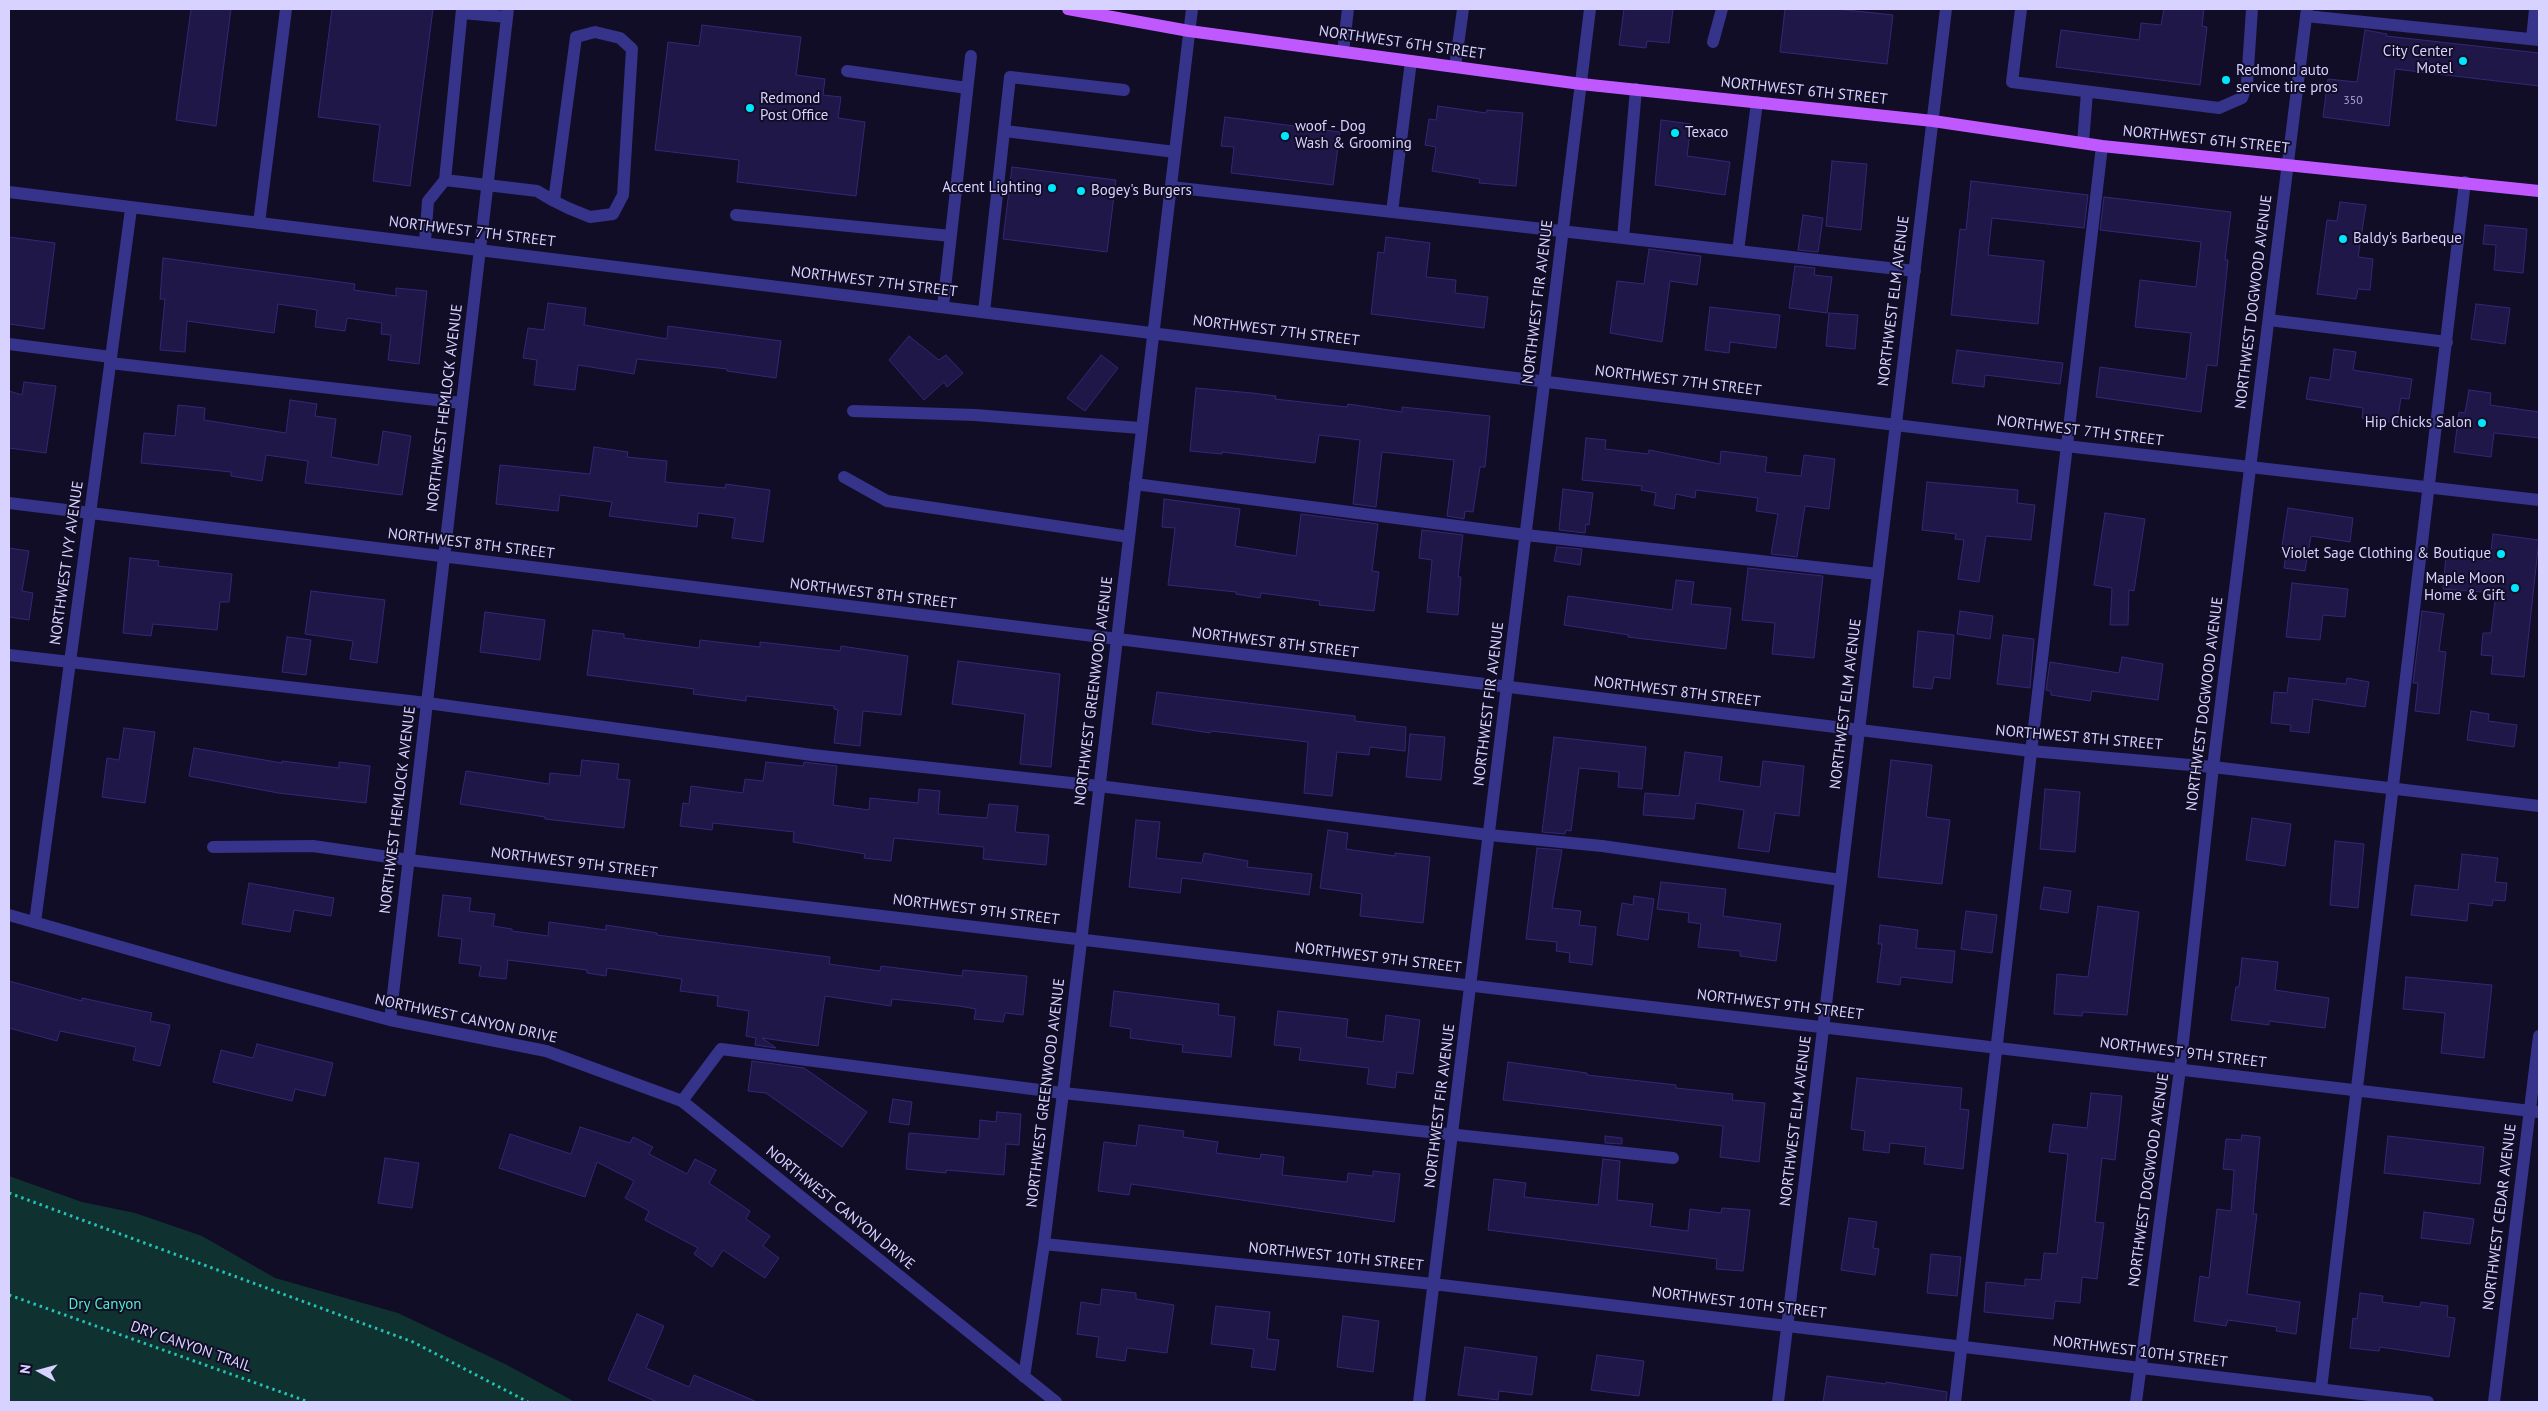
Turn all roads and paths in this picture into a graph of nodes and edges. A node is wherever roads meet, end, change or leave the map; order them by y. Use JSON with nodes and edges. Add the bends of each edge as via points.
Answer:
{"nodes":[{"id":1,"x":286,"y":9,"type":"edge"},
{"id":2,"x":1068,"y":9,"type":"edge"},
{"id":3,"x":1192,"y":9,"type":"edge"},
{"id":4,"x":1348,"y":9,"type":"edge"},
{"id":5,"x":1462,"y":9,"type":"edge"},
{"id":6,"x":1590,"y":9,"type":"edge"},
{"id":7,"x":1722,"y":9,"type":"edge"},
{"id":8,"x":1946,"y":9,"type":"edge"},
{"id":9,"x":2021,"y":9,"type":"edge"},
{"id":10,"x":2252,"y":9,"type":"edge"},
{"id":11,"x":2535,"y":9,"type":"edge"},
{"id":12,"x":462,"y":11,"type":"edge"},
{"id":13,"x":507,"y":13,"type":"edge"},
{"id":14,"x":2306,"y":13,"type":"edge"},
{"id":15,"x":1189,"y":31,"type":"junction"},
{"id":16,"x":2536,"y":40,"type":"edge"},
{"id":17,"x":1713,"y":42,"type":"dead end"},
{"id":18,"x":1343,"y":52,"type":"junction"},
{"id":19,"x":971,"y":56,"type":"dead end"},
{"id":20,"x":1411,"y":61,"type":"junction"},
{"id":21,"x":1455,"y":67,"type":"junction"},
{"id":22,"x":847,"y":71,"type":"dead end"},
{"id":23,"x":1581,"y":84,"type":"junction"},
{"id":24,"x":968,"y":88,"type":"junction"},
{"id":25,"x":1636,"y":89,"type":"junction"},
{"id":26,"x":1124,"y":90,"type":"dead end"},
{"id":27,"x":2087,"y":92,"type":"junction"},
{"id":28,"x":1757,"y":102,"type":"junction"},
{"id":29,"x":1933,"y":121,"type":"junction"},
{"id":30,"x":1005,"y":131,"type":"junction"},
{"id":31,"x":2083,"y":143,"type":"junction"},
{"id":32,"x":2102,"y":146,"type":"junction"},
{"id":33,"x":1175,"y":152,"type":"junction"},
{"id":34,"x":2288,"y":164,"type":"junction"},
{"id":35,"x":445,"y":180,"type":"junction"},
{"id":36,"x":2465,"y":182,"type":"junction"},
{"id":37,"x":487,"y":185,"type":"junction"},
{"id":38,"x":1171,"y":187,"type":"junction"},
{"id":39,"x":2539,"y":191,"type":"edge"},
{"id":40,"x":9,"y":192,"type":"edge"},
{"id":41,"x":554,"y":201,"type":"junction"},
{"id":42,"x":130,"y":209,"type":"junction"},
{"id":43,"x":1392,"y":212,"type":"junction"},
{"id":44,"x":736,"y":215,"type":"dead end"},
{"id":45,"x":259,"y":223,"type":"junction"},
{"id":46,"x":1563,"y":231,"type":"junction"},
{"id":47,"x":951,"y":236,"type":"junction"},
{"id":48,"x":1623,"y":238,"type":"junction"},
{"id":49,"x":425,"y":242,"type":"junction"},
{"id":50,"x":480,"y":249,"type":"junction"},
{"id":51,"x":1738,"y":251,"type":"junction"},
{"id":52,"x":1914,"y":271,"type":"junction"},
{"id":53,"x":943,"y":306,"type":"junction"},
{"id":54,"x":984,"y":312,"type":"junction"},
{"id":55,"x":2269,"y":320,"type":"junction"},
{"id":56,"x":1153,"y":333,"type":"junction"},
{"id":57,"x":2447,"y":342,"type":"junction"},
{"id":58,"x":9,"y":344,"type":"edge"},
{"id":59,"x":110,"y":360,"type":"junction"},
{"id":60,"x":1545,"y":381,"type":"junction"},
{"id":61,"x":462,"y":403,"type":"junction"},
{"id":62,"x":853,"y":411,"type":"dead end"},
{"id":63,"x":1896,"y":425,"type":"junction"},
{"id":64,"x":1140,"y":428,"type":"junction"},
{"id":65,"x":2066,"y":446,"type":"junction"},
{"id":66,"x":2250,"y":466,"type":"junction"},
{"id":67,"x":844,"y":477,"type":"dead end"},
{"id":68,"x":1135,"y":484,"type":"junction"},
{"id":69,"x":2430,"y":488,"type":"junction"},
{"id":70,"x":2539,"y":500,"type":"edge"},
{"id":71,"x":9,"y":503,"type":"edge"},
{"id":72,"x":90,"y":514,"type":"junction"},
{"id":73,"x":1526,"y":535,"type":"junction"},
{"id":74,"x":1129,"y":537,"type":"junction"},
{"id":75,"x":444,"y":558,"type":"junction"},
{"id":76,"x":1878,"y":574,"type":"junction"},
{"id":77,"x":1116,"y":640,"type":"junction"},
{"id":78,"x":9,"y":655,"type":"edge"},
{"id":79,"x":70,"y":663,"type":"junction"},
{"id":80,"x":1508,"y":688,"type":"junction"},
{"id":81,"x":427,"y":703,"type":"junction"},
{"id":82,"x":1859,"y":731,"type":"junction"},
{"id":83,"x":2030,"y":752,"type":"junction"},
{"id":84,"x":2213,"y":767,"type":"junction"},
{"id":85,"x":1099,"y":786,"type":"junction"},
{"id":86,"x":2393,"y":788,"type":"junction"},
{"id":87,"x":2539,"y":806,"type":"edge"},
{"id":88,"x":1489,"y":835,"type":"junction"},
{"id":89,"x":213,"y":847,"type":"dead end"},
{"id":90,"x":408,"y":860,"type":"junction"},
{"id":91,"x":1841,"y":880,"type":"junction"},
{"id":92,"x":9,"y":915,"type":"edge"},
{"id":93,"x":35,"y":922,"type":"junction"},
{"id":94,"x":1080,"y":939,"type":"junction"},
{"id":95,"x":1471,"y":985,"type":"junction"},
{"id":96,"x":390,"y":1020,"type":"junction"},
{"id":97,"x":1823,"y":1027,"type":"junction"},
{"id":98,"x":2539,"y":1036,"type":"edge"},
{"id":99,"x":1996,"y":1048,"type":"junction"},
{"id":100,"x":2180,"y":1069,"type":"junction"},
{"id":101,"x":2356,"y":1090,"type":"junction"},
{"id":102,"x":1063,"y":1093,"type":"junction"},
{"id":103,"x":682,"y":1101,"type":"junction"},
{"id":104,"x":2534,"y":1112,"type":"edge"},
{"id":105,"x":1453,"y":1134,"type":"junction"},
{"id":106,"x":1673,"y":1158,"type":"dead end"},
{"id":107,"x":9,"y":1193,"type":"edge"},
{"id":108,"x":1044,"y":1244,"type":"junction"},
{"id":109,"x":1434,"y":1284,"type":"junction"},
{"id":110,"x":9,"y":1294,"type":"edge"},
{"id":111,"x":1787,"y":1324,"type":"junction"},
{"id":112,"x":1961,"y":1347,"type":"junction"},
{"id":113,"x":2140,"y":1368,"type":"junction"},
{"id":114,"x":1024,"y":1377,"type":"junction"},
{"id":115,"x":2321,"y":1389,"type":"junction"},
{"id":116,"x":309,"y":1402,"type":"edge"},
{"id":117,"x":528,"y":1402,"type":"edge"},
{"id":118,"x":1056,"y":1402,"type":"edge"},
{"id":119,"x":1419,"y":1402,"type":"edge"},
{"id":120,"x":1778,"y":1402,"type":"edge"},
{"id":121,"x":1955,"y":1402,"type":"edge"},
{"id":122,"x":2136,"y":1402,"type":"edge"},
{"id":123,"x":2428,"y":1402,"type":"edge"},
{"id":124,"x":2494,"y":1402,"type":"edge"}],
"edges":[{"from":1,"to":45,"type":"street"},
{"from":2,"to":15,"type":"main road","name":"NORTHWEST 6TH STREET"},
{"from":3,"to":15,"type":"street","name":"NORTHWEST GREENWOOD AVENUE"},
{"from":4,"to":18,"type":"street"},
{"from":5,"to":21,"type":"street"},
{"from":6,"to":23,"type":"street","name":"NORTHWEST FIR AVENUE"},
{"from":7,"to":17,"type":"street"},
{"from":8,"to":29,"type":"street","name":"NORTHWEST ELM AVENUE"},
{"from":9,"to":27,"type":"street","via":[[2012,82]]},
{"from":10,"to":27,"type":"street","via":[[2247,83],[2242,98],[2219,108]]},
{"from":11,"to":16,"type":"street"},
{"from":12,"to":13,"type":"street"},
{"from":12,"to":35,"type":"street"},
{"from":13,"to":37,"type":"street","name":"NORTHWEST HEMLOCK AVENUE"},
{"from":14,"to":16,"type":"street"},
{"from":14,"to":34,"type":"street","name":"NORTHWEST DOGWOOD AVENUE"},
{"from":15,"to":18,"type":"main road","name":"NORTHWEST 6TH STREET"},
{"from":15,"to":33,"type":"street","name":"NORTHWEST GREENWOOD AVENUE"},
{"from":18,"to":20,"type":"main road","name":"NORTHWEST 6TH STREET"},
{"from":19,"to":24,"type":"street"},
{"from":20,"to":21,"type":"main road","name":"NORTHWEST 6TH STREET"},
{"from":20,"to":43,"type":"street"},
{"from":21,"to":23,"type":"main road","name":"NORTHWEST 6TH STREET"},
{"from":22,"to":24,"type":"street"},
{"from":23,"to":25,"type":"main road","name":"NORTHWEST 6TH STREET"},
{"from":23,"to":46,"type":"street","name":"NORTHWEST FIR AVENUE"},
{"from":24,"to":47,"type":"street"},
{"from":25,"to":28,"type":"main road","name":"NORTHWEST 6TH STREET"},
{"from":25,"to":48,"type":"street"},
{"from":26,"to":30,"type":"street","via":[[1010,77]]},
{"from":27,"to":31,"type":"street"},
{"from":28,"to":29,"type":"main road","name":"NORTHWEST 6TH STREET"},
{"from":28,"to":51,"type":"street"},
{"from":29,"to":31,"type":"main road","name":"NORTHWEST 6TH STREET"},
{"from":29,"to":52,"type":"street","name":"NORTHWEST ELM AVENUE"},
{"from":30,"to":33,"type":"street"},
{"from":30,"to":54,"type":"street"},
{"from":31,"to":32,"type":"main road","name":"NORTHWEST 6TH STREET"},
{"from":32,"to":34,"type":"main road","name":"NORTHWEST 6TH STREET"},
{"from":32,"to":65,"type":"street"},
{"from":33,"to":38,"type":"street","name":"NORTHWEST GREENWOOD AVENUE"},
{"from":34,"to":36,"type":"main road","name":"NORTHWEST 6TH STREET"},
{"from":34,"to":55,"type":"street","name":"NORTHWEST DOGWOOD AVENUE"},
{"from":35,"to":37,"type":"street"},
{"from":35,"to":49,"type":"street","via":[[428,201]]},
{"from":36,"to":39,"type":"main road","name":"NORTHWEST 6TH STREET"},
{"from":36,"to":57,"type":"street"},
{"from":37,"to":41,"type":"street","via":[[537,191]]},
{"from":37,"to":50,"type":"street","name":"NORTHWEST HEMLOCK AVENUE"},
{"from":38,"to":43,"type":"street"},
{"from":38,"to":56,"type":"street","name":"NORTHWEST GREENWOOD AVENUE"},
{"from":40,"to":42,"type":"street","name":"NORTHWEST 7TH STREET"},
{"from":41,"to":41,"type":"street","via":[[590,218],[613,214],[623,195],[632,49],[620,38],[595,32],[576,37]]},
{"from":42,"to":45,"type":"street","name":"NORTHWEST 7TH STREET"},
{"from":42,"to":59,"type":"street","name":"NORTHWEST IVY AVENUE"},
{"from":43,"to":46,"type":"street"},
{"from":44,"to":47,"type":"street"},
{"from":45,"to":49,"type":"street","name":"NORTHWEST 7TH STREET"},
{"from":46,"to":48,"type":"street"},
{"from":46,"to":60,"type":"street","name":"NORTHWEST FIR AVENUE"},
{"from":47,"to":53,"type":"street"},
{"from":48,"to":51,"type":"street"},
{"from":49,"to":50,"type":"street","name":"NORTHWEST 7TH STREET"},
{"from":50,"to":53,"type":"street","name":"NORTHWEST 7TH STREET"},
{"from":50,"to":61,"type":"street","name":"NORTHWEST HEMLOCK AVENUE"},
{"from":51,"to":52,"type":"street"},
{"from":52,"to":63,"type":"street","name":"NORTHWEST ELM AVENUE"},
{"from":53,"to":54,"type":"street","name":"NORTHWEST 7TH STREET"},
{"from":54,"to":56,"type":"street","name":"NORTHWEST 7TH STREET"},
{"from":55,"to":57,"type":"street"},
{"from":55,"to":66,"type":"street","name":"NORTHWEST DOGWOOD AVENUE"},
{"from":56,"to":60,"type":"street","name":"NORTHWEST 7TH STREET"},
{"from":56,"to":64,"type":"street","name":"NORTHWEST GREENWOOD AVENUE"},
{"from":57,"to":69,"type":"street"},
{"from":58,"to":59,"type":"street"},
{"from":59,"to":61,"type":"street"},
{"from":59,"to":72,"type":"street","name":"NORTHWEST IVY AVENUE"},
{"from":60,"to":63,"type":"street","name":"NORTHWEST 7TH STREET"},
{"from":60,"to":73,"type":"street","name":"NORTHWEST FIR AVENUE"},
{"from":61,"to":75,"type":"street","name":"NORTHWEST HEMLOCK AVENUE"},
{"from":62,"to":64,"type":"street","via":[[976,414]]},
{"from":63,"to":65,"type":"street","name":"NORTHWEST 7TH STREET"},
{"from":63,"to":76,"type":"street","name":"NORTHWEST ELM AVENUE"},
{"from":64,"to":68,"type":"street","name":"NORTHWEST GREENWOOD AVENUE"},
{"from":65,"to":66,"type":"street","name":"NORTHWEST 7TH STREET"},
{"from":65,"to":83,"type":"street"},
{"from":66,"to":69,"type":"street","name":"NORTHWEST 7TH STREET"},
{"from":66,"to":84,"type":"street","name":"NORTHWEST DOGWOOD AVENUE"},
{"from":67,"to":74,"type":"street","via":[[887,501]]},
{"from":68,"to":73,"type":"street"},
{"from":68,"to":74,"type":"street","name":"NORTHWEST GREENWOOD AVENUE"},
{"from":69,"to":70,"type":"street","name":"NORTHWEST 7TH STREET"},
{"from":69,"to":86,"type":"street"},
{"from":71,"to":72,"type":"street","name":"NORTHWEST 8TH STREET"},
{"from":72,"to":75,"type":"street","name":"NORTHWEST 8TH STREET"},
{"from":72,"to":79,"type":"street","name":"NORTHWEST IVY AVENUE"},
{"from":73,"to":76,"type":"street"},
{"from":73,"to":80,"type":"street","name":"NORTHWEST FIR AVENUE"},
{"from":74,"to":77,"type":"street","name":"NORTHWEST GREENWOOD AVENUE"},
{"from":75,"to":77,"type":"street","name":"NORTHWEST 8TH STREET"},
{"from":75,"to":81,"type":"street","name":"NORTHWEST HEMLOCK AVENUE"},
{"from":76,"to":82,"type":"street","name":"NORTHWEST ELM AVENUE"},
{"from":77,"to":80,"type":"street","name":"NORTHWEST 8TH STREET"},
{"from":77,"to":85,"type":"street","name":"NORTHWEST GREENWOOD AVENUE"},
{"from":78,"to":79,"type":"street"},
{"from":79,"to":81,"type":"street"},
{"from":79,"to":93,"type":"street","name":"NORTHWEST IVY AVENUE"},
{"from":80,"to":82,"type":"street","name":"NORTHWEST 8TH STREET"},
{"from":80,"to":88,"type":"street","name":"NORTHWEST FIR AVENUE"},
{"from":81,"to":85,"type":"street","via":[[812,755]]},
{"from":81,"to":90,"type":"street","name":"NORTHWEST HEMLOCK AVENUE"},
{"from":82,"to":83,"type":"street","name":"NORTHWEST 8TH STREET"},
{"from":82,"to":91,"type":"street","name":"NORTHWEST ELM AVENUE"},
{"from":83,"to":84,"type":"street","name":"NORTHWEST 8TH STREET"},
{"from":83,"to":99,"type":"street"},
{"from":84,"to":86,"type":"street","name":"NORTHWEST 8TH STREET"},
{"from":84,"to":100,"type":"street","name":"NORTHWEST DOGWOOD AVENUE"},
{"from":85,"to":88,"type":"street"},
{"from":85,"to":94,"type":"street","name":"NORTHWEST GREENWOOD AVENUE"},
{"from":86,"to":87,"type":"street","name":"NORTHWEST 8TH STREET"},
{"from":86,"to":101,"type":"street"},
{"from":88,"to":91,"type":"street","via":[[1602,846]]},
{"from":88,"to":95,"type":"street","name":"NORTHWEST FIR AVENUE"},
{"from":89,"to":90,"type":"street","name":"NORTHWEST 9TH STREET","via":[[313,846]]},
{"from":90,"to":94,"type":"street","name":"NORTHWEST 9TH STREET"},
{"from":90,"to":96,"type":"street","name":"NORTHWEST HEMLOCK AVENUE"},
{"from":91,"to":97,"type":"street","name":"NORTHWEST ELM AVENUE"},
{"from":92,"to":93,"type":"street","name":"NORTHWEST CANYON DRIVE"},
{"from":93,"to":96,"type":"street","name":"NORTHWEST CANYON DRIVE"},
{"from":94,"to":95,"type":"street","name":"NORTHWEST 9TH STREET"},
{"from":94,"to":102,"type":"street","name":"NORTHWEST GREENWOOD AVENUE"},
{"from":95,"to":97,"type":"street","name":"NORTHWEST 9TH STREET"},
{"from":95,"to":105,"type":"street","name":"NORTHWEST FIR AVENUE"},
{"from":96,"to":103,"type":"street","name":"NORTHWEST CANYON DRIVE","via":[[546,1051]]},
{"from":97,"to":99,"type":"street","name":"NORTHWEST 9TH STREET"},
{"from":97,"to":111,"type":"street","name":"NORTHWEST ELM AVENUE"},
{"from":98,"to":104,"type":"street","name":"NORTHWEST CEDAR AVENUE"},
{"from":99,"to":100,"type":"street","name":"NORTHWEST 9TH STREET"},
{"from":99,"to":112,"type":"street"},
{"from":100,"to":101,"type":"street","name":"NORTHWEST 9TH STREET"},
{"from":100,"to":113,"type":"street","name":"NORTHWEST DOGWOOD AVENUE"},
{"from":101,"to":104,"type":"street","name":"NORTHWEST 9TH STREET"},
{"from":101,"to":115,"type":"street"},
{"from":102,"to":103,"type":"street","via":[[721,1049]]},
{"from":102,"to":105,"type":"street"},
{"from":102,"to":108,"type":"street","name":"NORTHWEST GREENWOOD AVENUE"},
{"from":103,"to":114,"type":"street","name":"NORTHWEST CANYON DRIVE"},
{"from":104,"to":124,"type":"street","name":"NORTHWEST CEDAR AVENUE"},
{"from":105,"to":106,"type":"street"},
{"from":105,"to":109,"type":"street","name":"NORTHWEST FIR AVENUE"},
{"from":107,"to":117,"type":"path","via":[[413,1342]]},
{"from":108,"to":109,"type":"street","name":"NORTHWEST 10TH STREET"},
{"from":108,"to":114,"type":"street","name":"NORTHWEST GREENWOOD AVENUE"},
{"from":109,"to":111,"type":"street","name":"NORTHWEST 10TH STREET"},
{"from":109,"to":119,"type":"street","name":"NORTHWEST FIR AVENUE"},
{"from":110,"to":116,"type":"path","name":"DRY CANYON TRAIL"},
{"from":111,"to":112,"type":"street","name":"NORTHWEST 10TH STREET"},
{"from":111,"to":120,"type":"street","name":"NORTHWEST ELM AVENUE"},
{"from":112,"to":113,"type":"street","name":"NORTHWEST 10TH STREET"},
{"from":112,"to":121,"type":"street"},
{"from":113,"to":115,"type":"street","name":"NORTHWEST 10TH STREET"},
{"from":113,"to":122,"type":"street","name":"NORTHWEST DOGWOOD AVENUE"},
{"from":114,"to":118,"type":"street","name":"NORTHWEST CANYON DRIVE"},
{"from":115,"to":123,"type":"street","name":"NORTHWEST 10TH STREET"}]}
